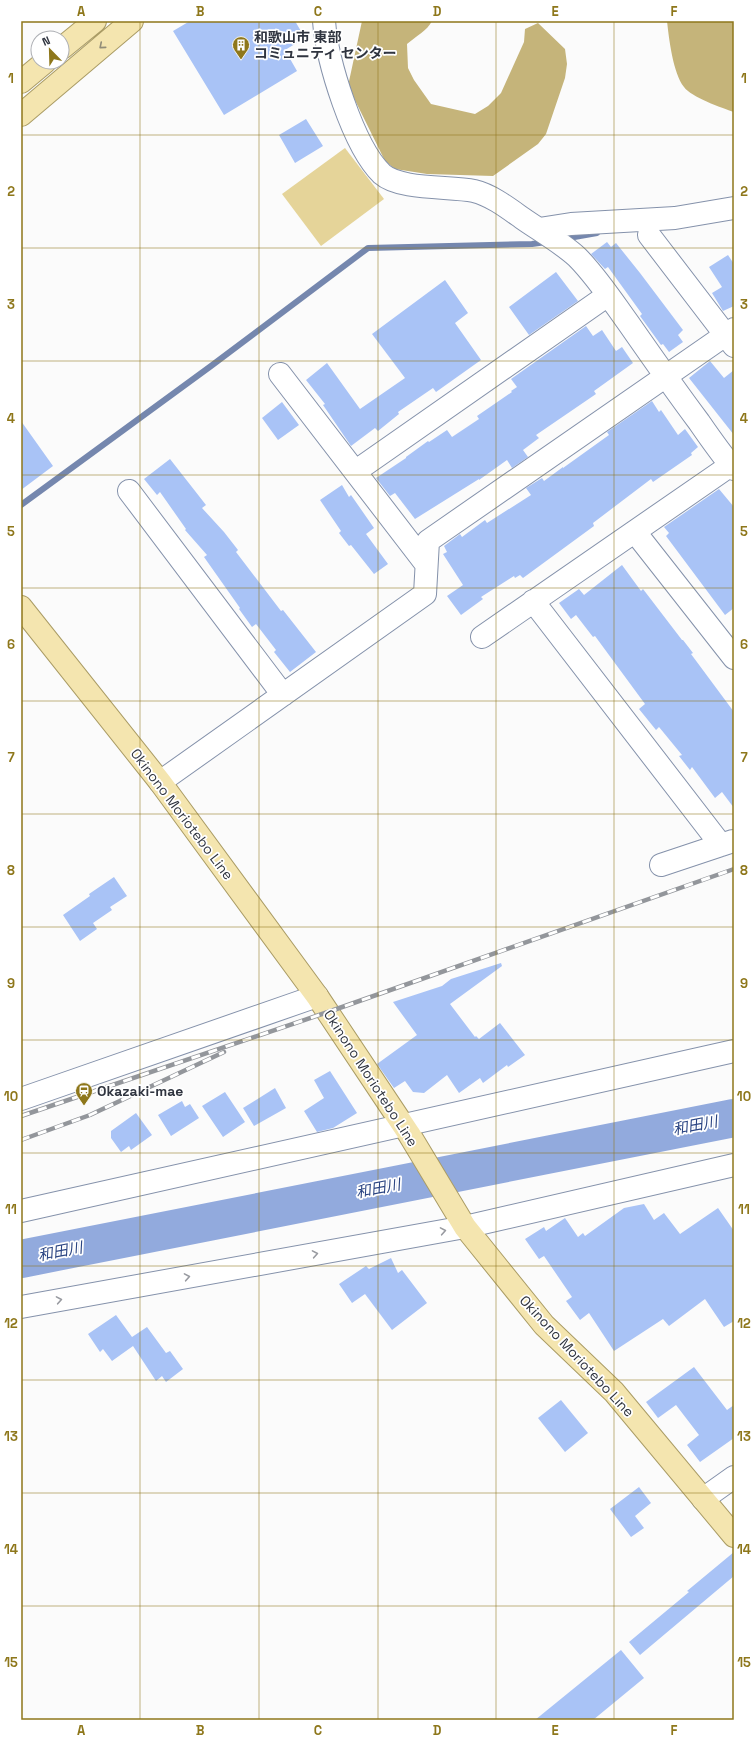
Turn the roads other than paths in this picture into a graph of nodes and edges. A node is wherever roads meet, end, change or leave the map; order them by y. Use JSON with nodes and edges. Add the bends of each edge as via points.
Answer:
{"nodes":[{"id":1,"x":95,"y":21,"type":"edge"},
{"id":2,"x":132,"y":21,"type":"edge"},
{"id":3,"x":324,"y":21,"type":"edge"},
{"id":4,"x":70,"y":41,"type":"edge"},
{"id":5,"x":35,"y":70,"type":"edge"},
{"id":6,"x":21,"y":82,"type":"edge"},
{"id":7,"x":21,"y":114,"type":"edge"},
{"id":8,"x":734,"y":208,"type":"edge"},
{"id":9,"x":538,"y":229,"type":"junction"},
{"id":10,"x":649,"y":235,"type":"dead end"},
{"id":11,"x":608,"y":295,"type":"junction"},
{"id":12,"x":731,"y":337,"type":"edge"},
{"id":13,"x":280,"y":374,"type":"dead end"},
{"id":14,"x":665,"y":377,"type":"junction"},
{"id":15,"x":732,"y":467,"type":"edge"},
{"id":16,"x":356,"y":471,"type":"junction"},
{"id":17,"x":129,"y":491,"type":"dead end"},
{"id":18,"x":635,"y":532,"type":"junction"},
{"id":19,"x":426,"y":564,"type":"junction"},
{"id":20,"x":533,"y":601,"type":"junction"},
{"id":21,"x":21,"y":607,"type":"edge"},
{"id":22,"x":482,"y":637,"type":"dead end"},
{"id":23,"x":734,"y":658,"type":"edge"},
{"id":24,"x":283,"y":695,"type":"junction"},
{"id":25,"x":160,"y":782,"type":"junction"},
{"id":26,"x":727,"y":842,"type":"edge"},
{"id":27,"x":661,"y":865,"type":"dead end"},
{"id":28,"x":317,"y":996,"type":"junction"},
{"id":29,"x":734,"y":1051,"type":"edge"},
{"id":30,"x":21,"y":1099,"type":"edge"},
{"id":31,"x":406,"y":1130,"type":"junction"},
{"id":32,"x":734,"y":1165,"type":"edge"},
{"id":33,"x":21,"y":1211,"type":"edge"},
{"id":34,"x":462,"y":1221,"type":"junction"},
{"id":35,"x":21,"y":1307,"type":"edge"},
{"id":36,"x":734,"y":1477,"type":"edge"},
{"id":37,"x":703,"y":1499,"type":"junction"},
{"id":38,"x":734,"y":1536,"type":"edge"}],
"edges":[{"from":1,"to":4,"type":"main road"},
{"from":2,"to":7,"type":"main road","one_way":true},
{"from":3,"to":9,"type":"street","via":[[335,78],[359,141],[383,175],[415,185],[475,191],[495,200]]},
{"from":5,"to":6,"type":"main road"},
{"from":8,"to":9,"type":"street","via":[[675,218],[571,224]]},
{"from":9,"to":11,"type":"street","via":[[576,256]]},
{"from":10,"to":12,"type":"street"},
{"from":11,"to":14,"type":"street"},
{"from":11,"to":16,"type":"street"},
{"from":12,"to":14,"type":"street"},
{"from":13,"to":16,"type":"street"},
{"from":14,"to":15,"type":"street"},
{"from":14,"to":19,"type":"street","via":[[428,541]]},
{"from":15,"to":18,"type":"street"},
{"from":16,"to":19,"type":"street"},
{"from":17,"to":24,"type":"street"},
{"from":18,"to":20,"type":"street"},
{"from":18,"to":23,"type":"street"},
{"from":19,"to":24,"type":"street","via":[[425,594]]},
{"from":20,"to":22,"type":"street"},
{"from":20,"to":26,"type":"street"},
{"from":21,"to":25,"type":"main road","name":"Okinono Moriotebo Line"},
{"from":24,"to":25,"type":"street"},
{"from":25,"to":28,"type":"main road","name":"Okinono Moriotebo Line"},
{"from":26,"to":27,"type":"street"},
{"from":28,"to":30,"type":"street"},
{"from":28,"to":31,"type":"main road","name":"Okinono Moriotebo Line"},
{"from":29,"to":31,"type":"street"},
{"from":31,"to":33,"type":"street"},
{"from":31,"to":34,"type":"main road","name":"Okinono Moriotebo Line"},
{"from":32,"to":34,"type":"street"},
{"from":35,"to":34,"type":"street","one_way":true},
{"from":34,"to":37,"type":"main road","name":"Okinono Moriotebo Line","via":[[544,1325],[614,1392]]},
{"from":36,"to":37,"type":"street"},
{"from":37,"to":38,"type":"main road","name":"Okinono Moriotebo Line"}]}
